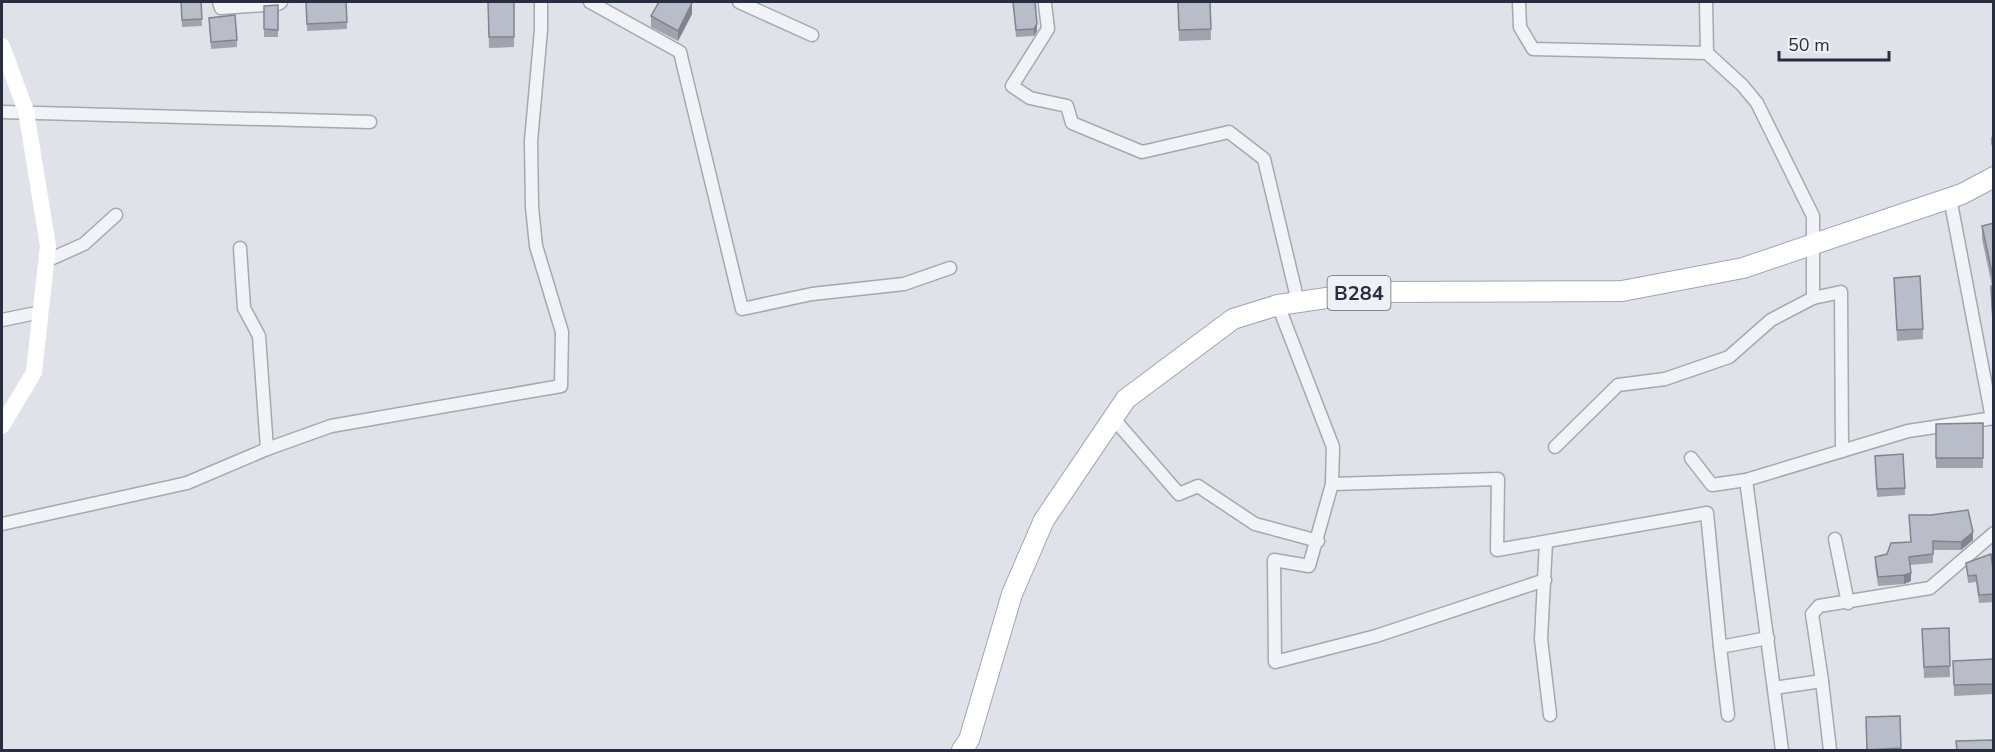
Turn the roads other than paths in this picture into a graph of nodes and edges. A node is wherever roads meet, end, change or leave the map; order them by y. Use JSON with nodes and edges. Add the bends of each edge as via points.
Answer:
{"nodes":[{"id":1,"x":219,"y":2,"type":"edge"},
{"id":2,"x":281,"y":2,"type":"edge"},
{"id":3,"x":541,"y":2,"type":"edge"},
{"id":4,"x":590,"y":2,"type":"edge"},
{"id":5,"x":739,"y":2,"type":"edge"},
{"id":6,"x":1519,"y":2,"type":"edge"},
{"id":7,"x":1706,"y":2,"type":"edge"},
{"id":8,"x":1045,"y":4,"type":"dead end"},
{"id":9,"x":812,"y":35,"type":"dead end"},
{"id":10,"x":2,"y":46,"type":"edge"},
{"id":11,"x":1707,"y":53,"type":"junction"},
{"id":12,"x":26,"y":111,"type":"junction"},
{"id":13,"x":2,"y":112,"type":"edge"},
{"id":14,"x":370,"y":122,"type":"dead end"},
{"id":15,"x":1994,"y":177,"type":"edge"},
{"id":16,"x":1950,"y":198,"type":"junction"},
{"id":17,"x":116,"y":215,"type":"dead end"},
{"id":18,"x":1813,"y":245,"type":"junction"},
{"id":19,"x":240,"y":248,"type":"dead end"},
{"id":20,"x":46,"y":261,"type":"junction"},
{"id":21,"x":950,"y":267,"type":"dead end"},
{"id":22,"x":1813,"y":298,"type":"junction"},
{"id":23,"x":1288,"y":303,"type":"junction"},
{"id":24,"x":41,"y":312,"type":"junction"},
{"id":25,"x":2,"y":320,"type":"edge"},
{"id":26,"x":1113,"y":418,"type":"junction"},
{"id":27,"x":1993,"y":418,"type":"edge"},
{"id":28,"x":2,"y":426,"type":"edge"},
{"id":29,"x":1555,"y":447,"type":"dead end"},
{"id":30,"x":267,"y":448,"type":"junction"},
{"id":31,"x":1842,"y":451,"type":"junction"},
{"id":32,"x":1691,"y":458,"type":"dead end"},
{"id":33,"x":1746,"y":480,"type":"junction"},
{"id":34,"x":1332,"y":484,"type":"junction"},
{"id":35,"x":2,"y":524,"type":"edge"},
{"id":36,"x":1993,"y":534,"type":"edge"},
{"id":37,"x":1835,"y":539,"type":"dead end"},
{"id":38,"x":1318,"y":541,"type":"junction"},
{"id":39,"x":1546,"y":542,"type":"junction"},
{"id":40,"x":1994,"y":550,"type":"edge"},
{"id":41,"x":1545,"y":580,"type":"junction"},
{"id":42,"x":1848,"y":603,"type":"junction"},
{"id":43,"x":1768,"y":638,"type":"junction"},
{"id":44,"x":1720,"y":647,"type":"junction"},
{"id":45,"x":1822,"y":681,"type":"junction"},
{"id":46,"x":1774,"y":688,"type":"junction"},
{"id":47,"x":1728,"y":715,"type":"dead end"},
{"id":48,"x":1550,"y":716,"type":"dead end"},
{"id":49,"x":962,"y":750,"type":"edge"},
{"id":50,"x":1782,"y":750,"type":"edge"},
{"id":51,"x":1830,"y":750,"type":"edge"}],
"edges":[{"from":1,"to":2,"type":"street","via":[[222,8]]},
{"from":3,"to":30,"type":"street","via":[[531,141],[532,207],[536,246],[562,332],[561,386],[331,426]]},
{"from":4,"to":21,"type":"street","via":[[681,52],[742,309],[812,294],[904,284]]},
{"from":5,"to":9,"type":"street"},
{"from":6,"to":11,"type":"street","via":[[1520,27],[1533,49]]},
{"from":7,"to":11,"type":"street"},
{"from":8,"to":23,"type":"street","via":[[1047,29],[1012,86],[1030,98],[1067,106],[1072,123],[1142,152],[1228,132],[1264,159]]},
{"from":10,"to":12,"type":"street"},
{"from":11,"to":18,"type":"street","via":[[1758,103],[1813,216]]},
{"from":12,"to":13,"type":"street"},
{"from":12,"to":14,"type":"street"},
{"from":12,"to":20,"type":"street","via":[[48,246]]},
{"from":15,"to":16,"type":"main road","number":"B284"},
{"from":16,"to":18,"type":"main road","number":"B284"},
{"from":16,"to":27,"type":"street"},
{"from":17,"to":20,"type":"street","via":[[84,244]]},
{"from":18,"to":22,"type":"street"},
{"from":18,"to":23,"type":"main road","number":"B284","via":[[1743,268],[1622,291],[1368,292]]},
{"from":19,"to":30,"type":"street","via":[[244,308],[260,336]]},
{"from":20,"to":24,"type":"street"},
{"from":22,"to":29,"type":"street","via":[[1771,320],[1728,357],[1665,379],[1618,384]]},
{"from":22,"to":31,"type":"street","via":[[1841,291]]},
{"from":23,"to":26,"type":"main road","number":"B284","via":[[1233,319],[1126,399]]},
{"from":23,"to":34,"type":"street","via":[[1333,447]]},
{"from":24,"to":25,"type":"street"},
{"from":24,"to":28,"type":"street","via":[[34,372]]},
{"from":26,"to":38,"type":"street","via":[[1179,494],[1198,486],[1255,524]]},
{"from":26,"to":49,"type":"main road","number":"B284","via":[[1044,520],[1012,594],[969,740]]},
{"from":27,"to":31,"type":"street","via":[[1908,431]]},
{"from":30,"to":35,"type":"street","via":[[187,483]]},
{"from":31,"to":33,"type":"street"},
{"from":32,"to":33,"type":"street","via":[[1712,485]]},
{"from":33,"to":43,"type":"street"},
{"from":34,"to":38,"type":"street"},
{"from":34,"to":39,"type":"street","via":[[1498,480],[1497,550]]},
{"from":36,"to":40,"type":"street"},
{"from":36,"to":42,"type":"street","via":[[1930,588]]},
{"from":37,"to":42,"type":"street"},
{"from":38,"to":41,"type":"street","via":[[1310,566],[1274,560],[1275,662],[1376,636]]},
{"from":39,"to":41,"type":"street"},
{"from":39,"to":44,"type":"street","via":[[1707,513]]},
{"from":41,"to":48,"type":"street","via":[[1541,639]]},
{"from":42,"to":45,"type":"street","via":[[1819,606],[1812,614]]},
{"from":43,"to":44,"type":"street"},
{"from":43,"to":46,"type":"street"},
{"from":44,"to":47,"type":"street"},
{"from":45,"to":46,"type":"street"},
{"from":45,"to":51,"type":"street"},
{"from":46,"to":50,"type":"street"}]}
